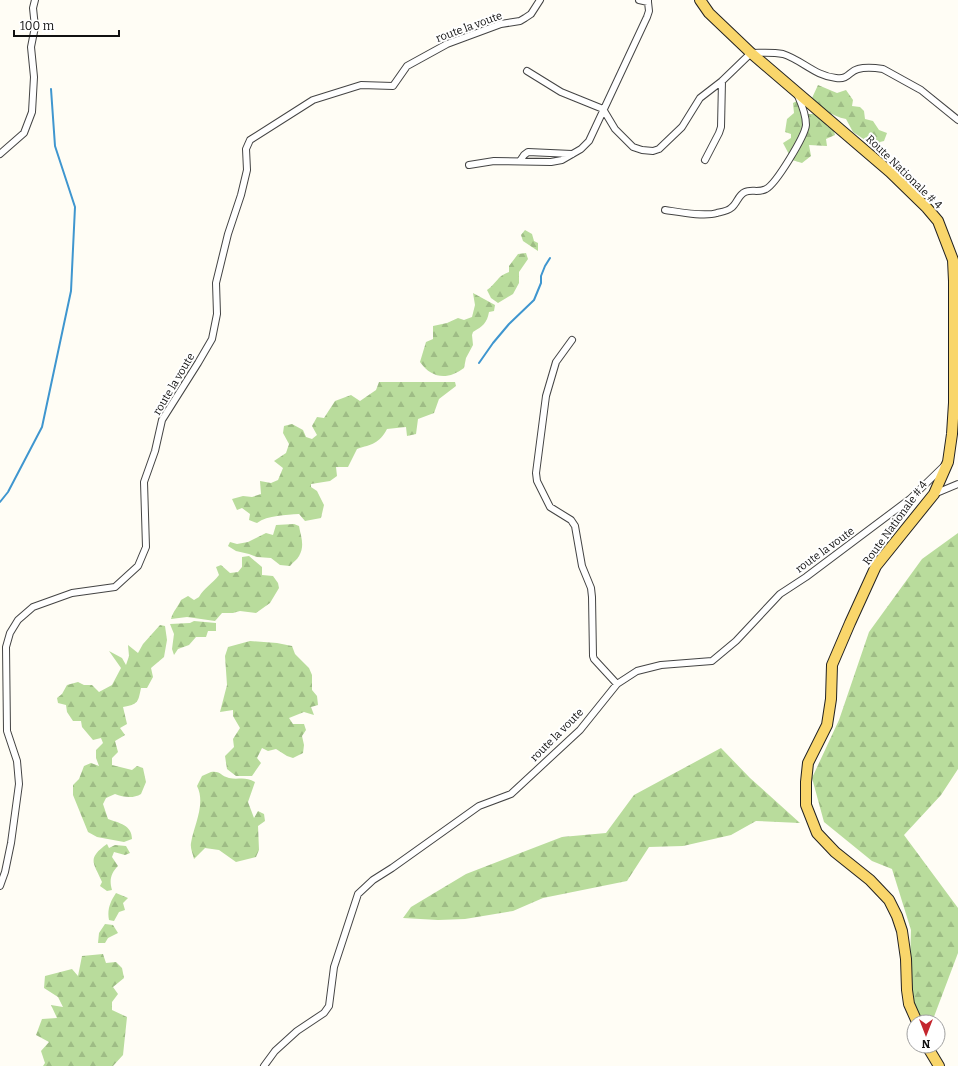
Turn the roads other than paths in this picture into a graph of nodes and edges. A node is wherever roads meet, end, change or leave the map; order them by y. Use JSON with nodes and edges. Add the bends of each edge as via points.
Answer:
{"nodes":[{"id":1,"x":35,"y":0,"type":"edge"},
{"id":2,"x":540,"y":0,"type":"edge"},
{"id":3,"x":639,"y":0,"type":"edge"},
{"id":4,"x":700,"y":0,"type":"edge"},
{"id":5,"x":648,"y":1,"type":"edge"},
{"id":6,"x":751,"y":53,"type":"junction"},
{"id":7,"x":527,"y":71,"type":"dead end"},
{"id":8,"x":722,"y":82,"type":"junction"},
{"id":9,"x":796,"y":91,"type":"junction"},
{"id":10,"x":603,"y":109,"type":"junction"},
{"id":11,"x":958,"y":120,"type":"edge"},
{"id":12,"x":0,"y":154,"type":"edge"},
{"id":13,"x":572,"y":154,"type":"junction"},
{"id":14,"x":705,"y":160,"type":"dead end"},
{"id":15,"x":520,"y":161,"type":"junction"},
{"id":16,"x":469,"y":165,"type":"dead end"},
{"id":17,"x":666,"y":210,"type":"dead end"},
{"id":18,"x":956,"y":279,"type":"edge"},
{"id":19,"x":572,"y":340,"type":"dead end"},
{"id":20,"x":948,"y":462,"type":"junction"},
{"id":21,"x":958,"y":484,"type":"edge"},
{"id":22,"x":934,"y":494,"type":"junction"},
{"id":23,"x":617,"y":684,"type":"junction"},
{"id":24,"x":0,"y":886,"type":"edge"},
{"id":25,"x":913,"y":1014,"type":"edge"},
{"id":26,"x":932,"y":1054,"type":"edge"},
{"id":27,"x":264,"y":1066,"type":"edge"},
{"id":28,"x":939,"y":1066,"type":"edge"}],
"edges":[{"from":1,"to":12,"type":"street","via":[[35,27],[31,47],[34,77],[32,112],[24,133]]},
{"from":2,"to":24,"type":"street","name":"route la voute","via":[[530,14],[520,21],[500,24],[447,44],[407,66],[393,86],[361,85],[313,100],[250,140],[246,149],[246,177],[216,283],[217,314],[212,339],[162,420],[144,482],[146,547],[138,566],[115,587],[72,593],[33,607],[18,620],[10,632],[6,647],[7,731],[17,761],[19,784],[5,872]]},
{"from":3,"to":5,"type":"street"},
{"from":4,"to":6,"type":"main road","name":"Route Nationale # 4"},
{"from":5,"to":10,"type":"street","via":[[647,17]]},
{"from":6,"to":8,"type":"street"},
{"from":6,"to":9,"type":"main road","name":"Route Nationale # 4"},
{"from":6,"to":11,"type":"street","via":[[783,54],[823,76],[836,78],[848,77],[858,69],[883,69],[921,90]]},
{"from":7,"to":10,"type":"street","via":[[561,92]]},
{"from":8,"to":10,"type":"street","via":[[700,98],[682,127],[654,151],[634,147],[615,129]]},
{"from":8,"to":14,"type":"street","via":[[721,127]]},
{"from":9,"to":17,"type":"street","via":[[806,125],[783,168],[767,189],[745,192],[732,208],[715,214]]},
{"from":9,"to":18,"type":"main road","name":"Route Nationale # 4","via":[[890,172],[927,208],[938,221],[953,260]]},
{"from":10,"to":13,"type":"street","via":[[589,141]]},
{"from":13,"to":15,"type":"street","via":[[556,161]]},
{"from":13,"to":15,"type":"street","via":[[528,152]]},
{"from":15,"to":16,"type":"street","via":[[494,161]]},
{"from":18,"to":20,"type":"main road","name":"Route Nationale # 4","via":[[954,403]]},
{"from":19,"to":23,"type":"street","via":[[556,362],[546,396],[536,465],[537,481],[550,507],[571,520],[575,526],[582,566],[591,588],[593,656]]},
{"from":20,"to":22,"type":"main road","name":"Route Nationale # 4"},
{"from":20,"to":23,"type":"street","name":"route la voute","via":[[910,499],[780,594],[736,641],[712,661],[661,665],[637,671]]},
{"from":21,"to":22,"type":"street"},
{"from":22,"to":25,"type":"main road","name":"Route Nationale # 4","via":[[876,566],[850,624],[832,665],[827,725],[808,763],[806,782],[806,805],[817,832],[835,852],[870,880],[889,900],[897,916],[903,938],[907,990]]},
{"from":23,"to":27,"type":"street","name":"route la voute","via":[[580,730],[511,794],[479,806],[373,880],[358,894],[334,967],[329,1006],[324,1013],[297,1031],[275,1051]]},
{"from":26,"to":28,"type":"main road"}]}
